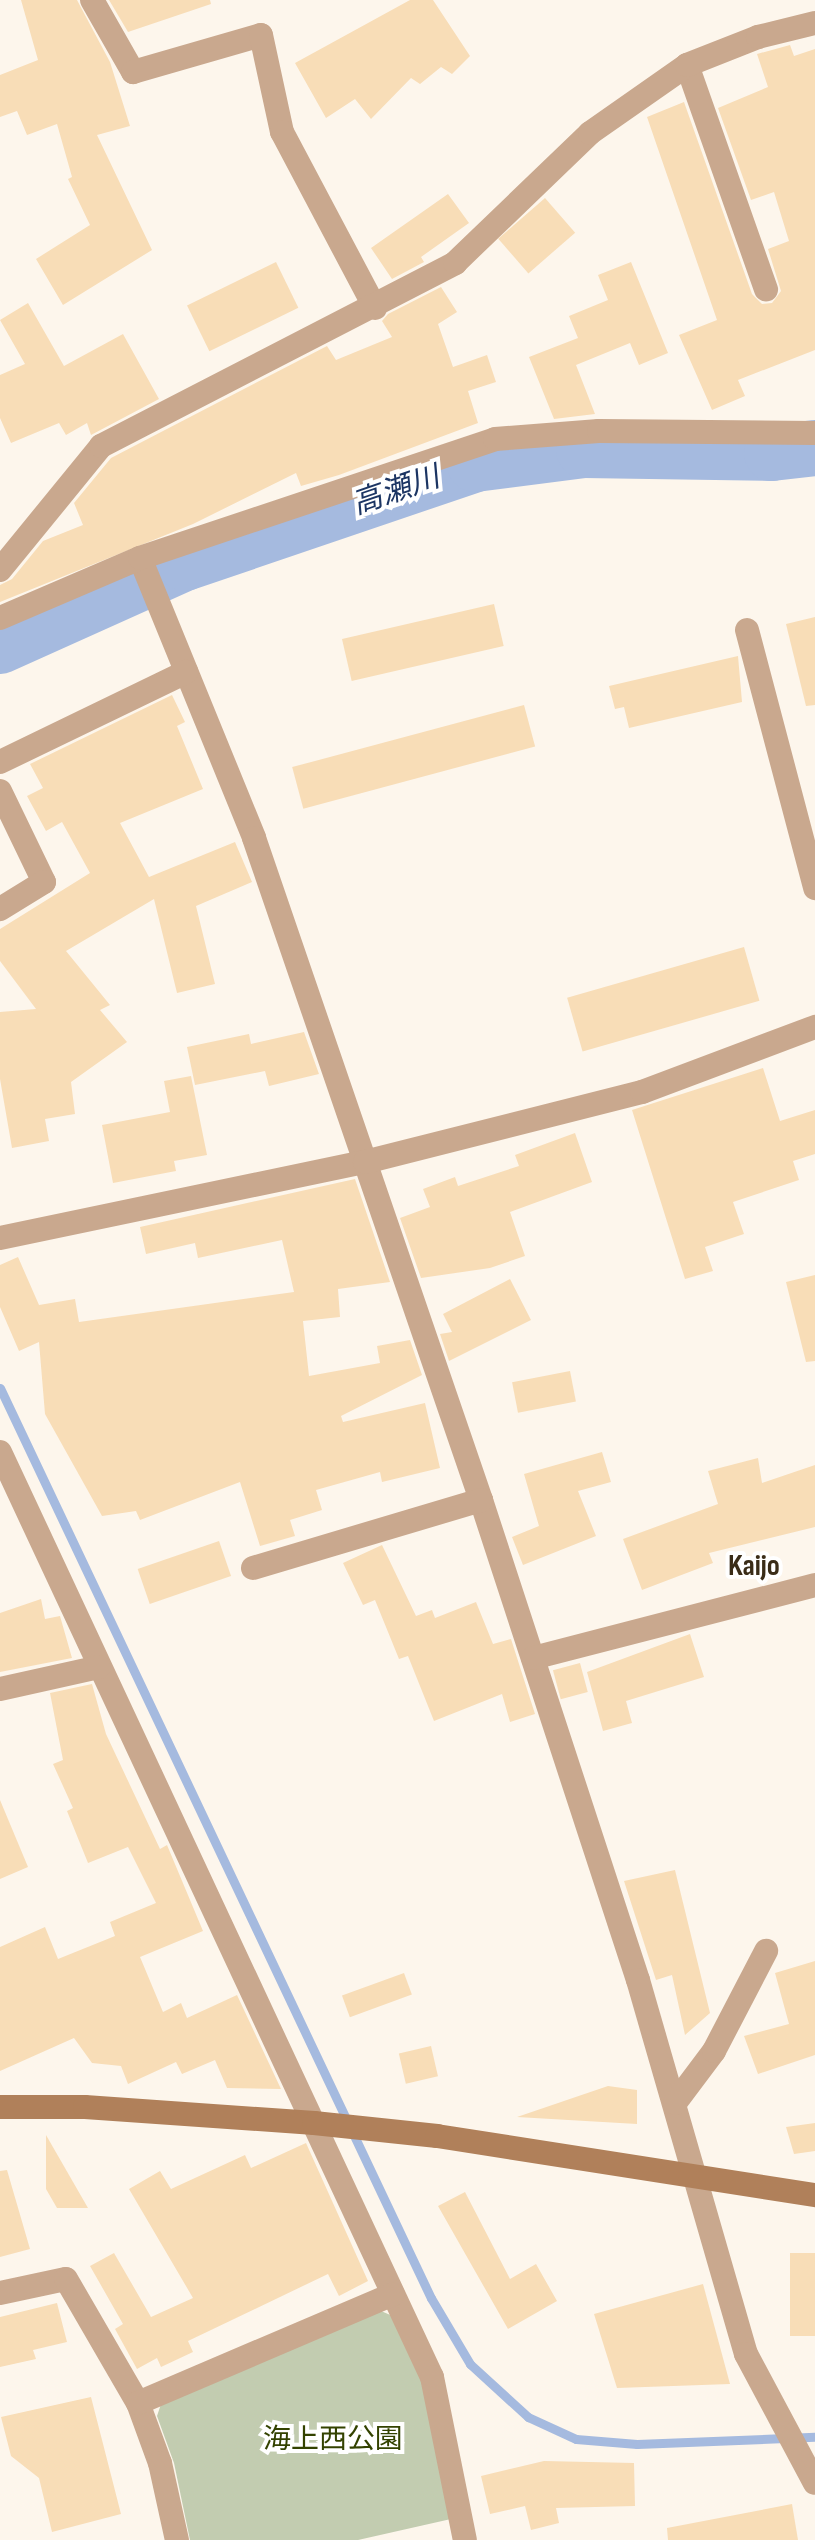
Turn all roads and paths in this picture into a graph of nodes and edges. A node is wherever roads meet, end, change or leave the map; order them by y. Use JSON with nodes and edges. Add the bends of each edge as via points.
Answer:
{"nodes":[{"id":1,"x":92,"y":0,"type":"edge"},
{"id":2,"x":815,"y":23,"type":"edge"},
{"id":3,"x":687,"y":65,"type":"junction"},
{"id":4,"x":766,"y":289,"type":"dead end"},
{"id":5,"x":375,"y":308,"type":"junction"},
{"id":6,"x":815,"y":433,"type":"edge"},
{"id":7,"x":140,"y":558,"type":"junction"},
{"id":8,"x":0,"y":570,"type":"edge"},
{"id":9,"x":0,"y":618,"type":"edge"},
{"id":10,"x":747,"y":630,"type":"dead end"},
{"id":11,"x":186,"y":672,"type":"junction"},
{"id":12,"x":0,"y":762,"type":"edge"},
{"id":13,"x":0,"y":791,"type":"edge"},
{"id":14,"x":815,"y":888,"type":"edge"},
{"id":15,"x":0,"y":909,"type":"edge"},
{"id":16,"x":815,"y":1027,"type":"edge"},
{"id":17,"x":365,"y":1162,"type":"junction"},
{"id":18,"x":0,"y":1238,"type":"edge"},
{"id":19,"x":0,"y":1452,"type":"edge"},
{"id":20,"x":481,"y":1500,"type":"junction"},
{"id":21,"x":253,"y":1568,"type":"dead end"},
{"id":22,"x":815,"y":1585,"type":"edge"},
{"id":23,"x":533,"y":1658,"type":"junction"},
{"id":24,"x":99,"y":1667,"type":"junction"},
{"id":25,"x":0,"y":1689,"type":"edge"},
{"id":26,"x":766,"y":1951,"type":"dead end"},
{"id":27,"x":675,"y":2103,"type":"junction"},
{"id":28,"x":0,"y":2107,"type":"edge"},
{"id":29,"x":314,"y":2123,"type":"junction"},
{"id":30,"x":691,"y":2175,"type":"junction"},
{"id":31,"x":815,"y":2195,"type":"edge"},
{"id":32,"x":0,"y":2293,"type":"edge"},
{"id":33,"x":393,"y":2294,"type":"junction"},
{"id":34,"x":138,"y":2403,"type":"junction"},
{"id":35,"x":815,"y":2483,"type":"edge"},
{"id":36,"x":177,"y":2540,"type":"edge"},
{"id":37,"x":465,"y":2540,"type":"edge"}],
"edges":[{"from":1,"to":5,"type":"street","via":[[133,72],[261,35],[282,132]]},
{"from":2,"to":3,"type":"street","via":[[758,37]]},
{"from":3,"to":4,"type":"street"},
{"from":3,"to":5,"type":"street","via":[[590,133],[455,263]]},
{"from":5,"to":8,"type":"street","via":[[101,446]]},
{"from":6,"to":7,"type":"street","via":[[599,431],[495,439]]},
{"from":7,"to":9,"type":"street"},
{"from":7,"to":11,"type":"street"},
{"from":10,"to":14,"type":"street"},
{"from":11,"to":12,"type":"street"},
{"from":11,"to":17,"type":"street","via":[[254,838]]},
{"from":13,"to":15,"type":"street","via":[[44,882]]},
{"from":16,"to":17,"type":"street","via":[[642,1092]]},
{"from":17,"to":18,"type":"street"},
{"from":17,"to":20,"type":"street"},
{"from":19,"to":24,"type":"street"},
{"from":20,"to":21,"type":"street"},
{"from":20,"to":23,"type":"street"},
{"from":22,"to":23,"type":"street"},
{"from":23,"to":27,"type":"street"},
{"from":24,"to":25,"type":"street"},
{"from":24,"to":29,"type":"street"},
{"from":26,"to":27,"type":"street","via":[[714,2051]]},
{"from":27,"to":30,"type":"street"},
{"from":28,"to":29,"type":"street","via":[[85,2107]]},
{"from":29,"to":30,"type":"street"},
{"from":29,"to":33,"type":"street"},
{"from":30,"to":31,"type":"street"},
{"from":30,"to":35,"type":"street","via":[[746,2354]]},
{"from":32,"to":34,"type":"street","via":[[66,2279]]},
{"from":33,"to":34,"type":"street"},
{"from":33,"to":37,"type":"street","via":[[432,2377]]},
{"from":34,"to":36,"type":"street","via":[[160,2463]]}]}
